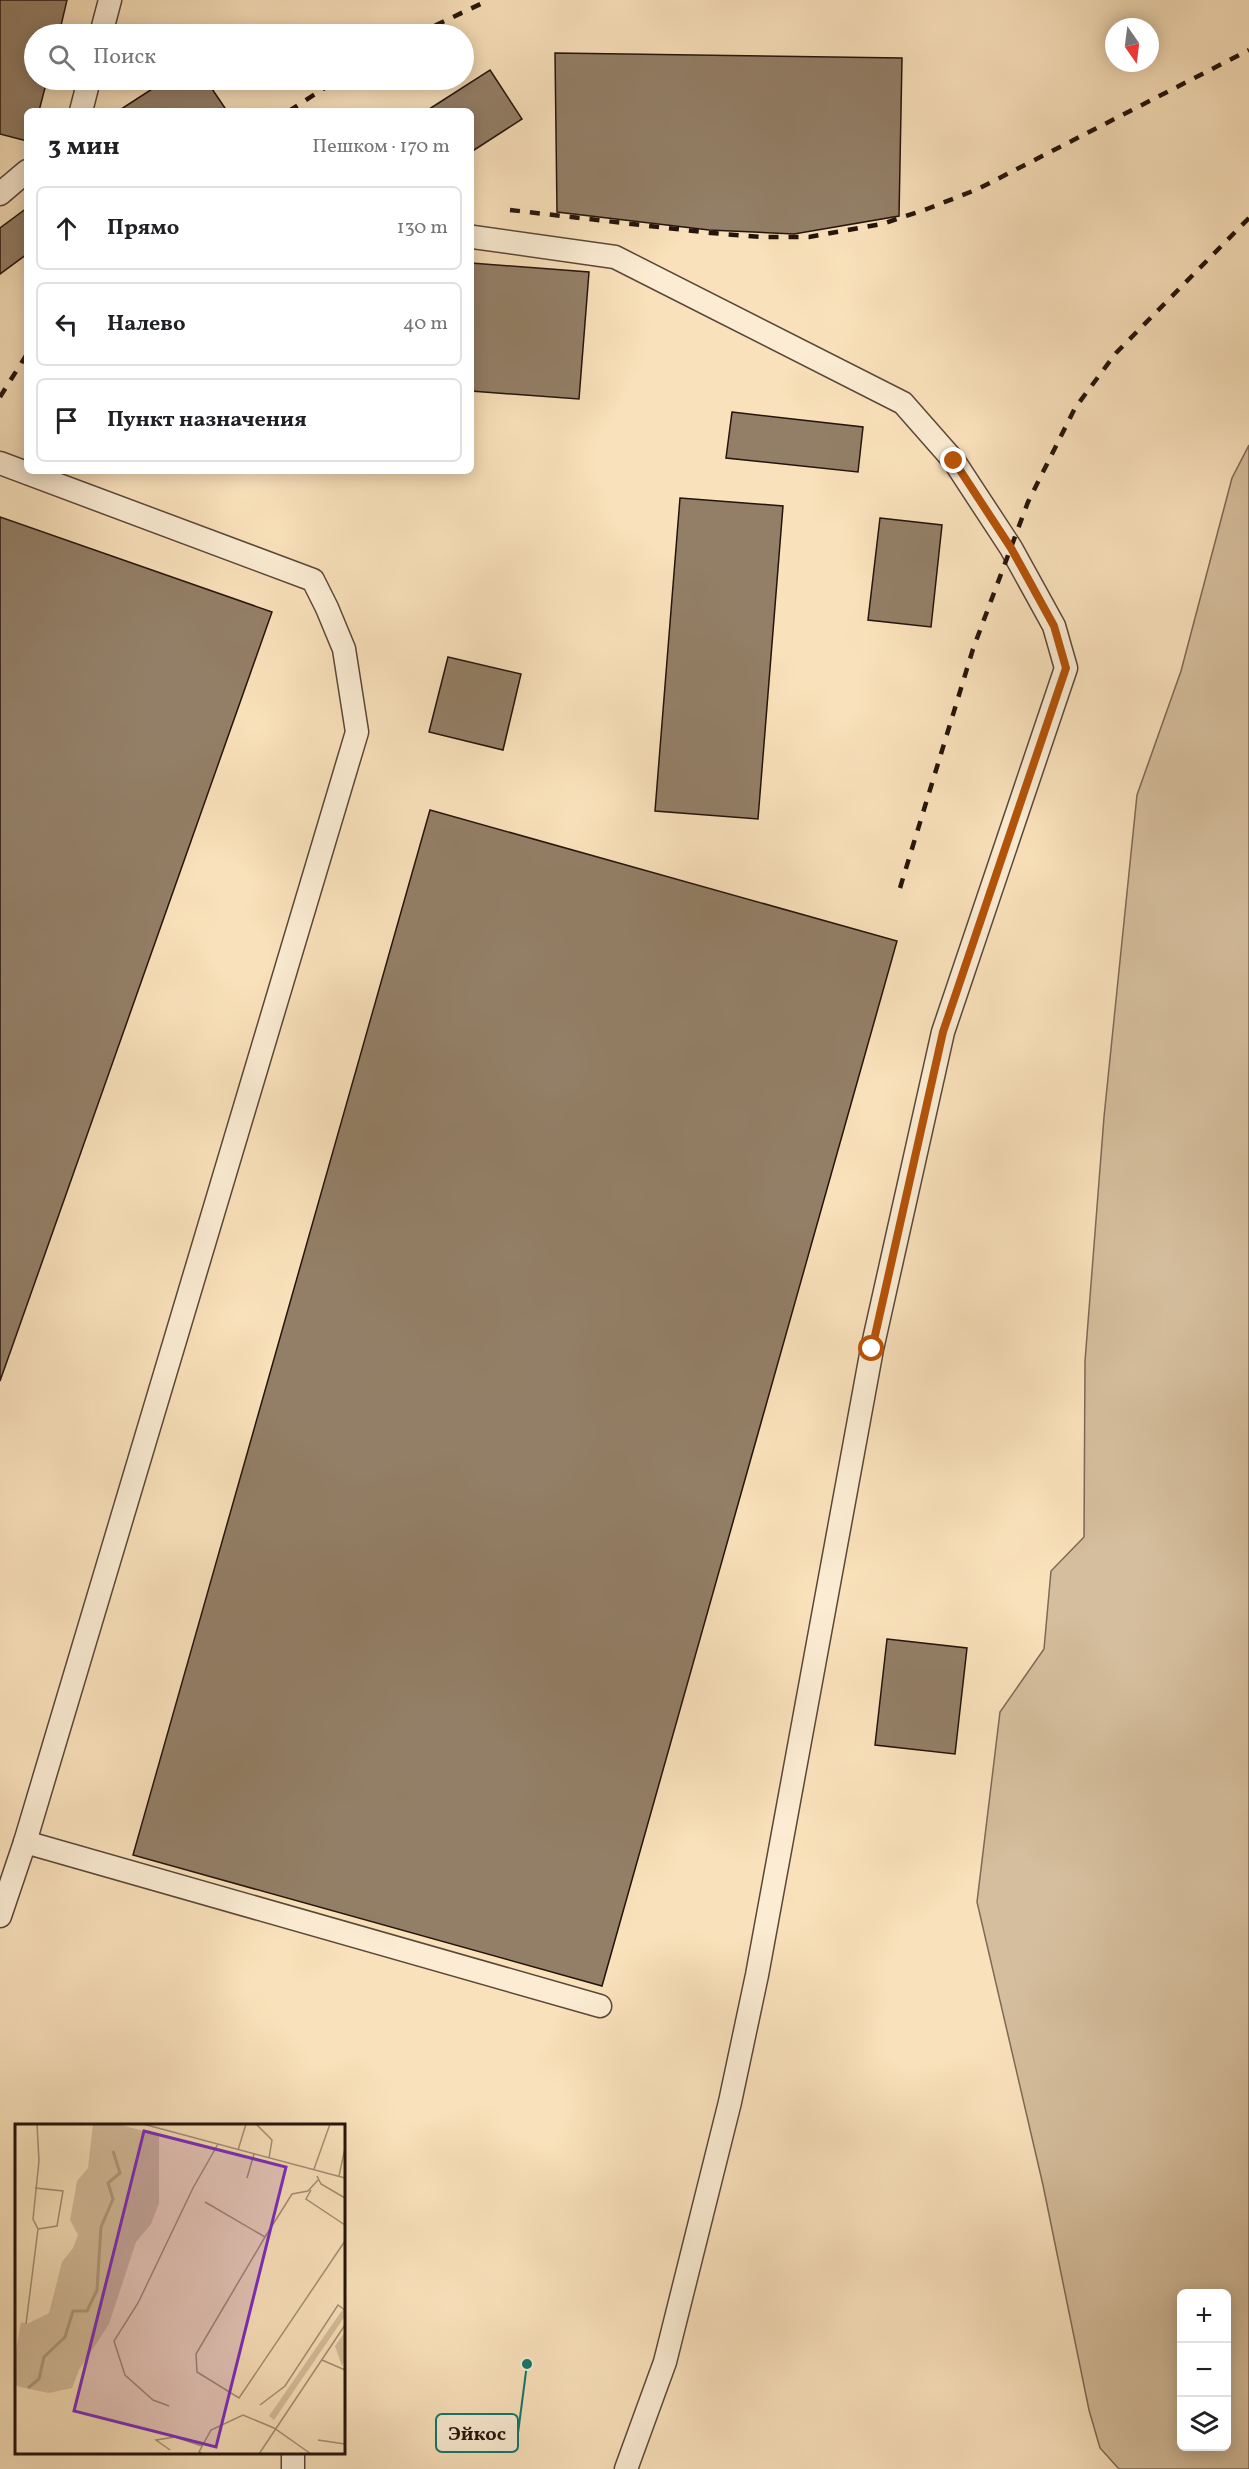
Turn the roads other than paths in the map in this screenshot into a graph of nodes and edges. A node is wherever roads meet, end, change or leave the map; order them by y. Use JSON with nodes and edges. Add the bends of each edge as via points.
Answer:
{"nodes":[{"id":1,"x":110,"y":0,"type":"edge"},
{"id":2,"x":104,"y":24,"type":"edge"},
{"id":3,"x":86,"y":90,"type":"edge"},
{"id":4,"x":82,"y":108,"type":"edge"},
{"id":5,"x":24,"y":174,"type":"edge"},
{"id":6,"x":0,"y":194,"type":"edge"},
{"id":7,"x":474,"y":237,"type":"edge"},
{"id":8,"x":0,"y":463,"type":"edge"},
{"id":9,"x":24,"y":472,"type":"edge"},
{"id":10,"x":29,"y":474,"type":"edge"},
{"id":11,"x":25,"y":1842,"type":"junction"},
{"id":12,"x":0,"y":1916,"type":"edge"},
{"id":13,"x":600,"y":2006,"type":"dead end"},
{"id":14,"x":626,"y":2469,"type":"edge"}],
"edges":[{"from":1,"to":2,"type":"lane"},
{"from":3,"to":4,"type":"lane"},
{"from":5,"to":6,"type":"lane"},
{"from":7,"to":14,"type":"lane","via":[[615,257],[903,403],[954,461],[1011,548],[1054,626],[1066,668],[943,1032],[872,1349],[730,2102],[665,2362]]},
{"from":8,"to":9,"type":"lane"},
{"from":10,"to":11,"type":"lane","via":[[313,580],[344,649],[357,732]]},
{"from":11,"to":12,"type":"lane"},
{"from":11,"to":13,"type":"lane"}]}
